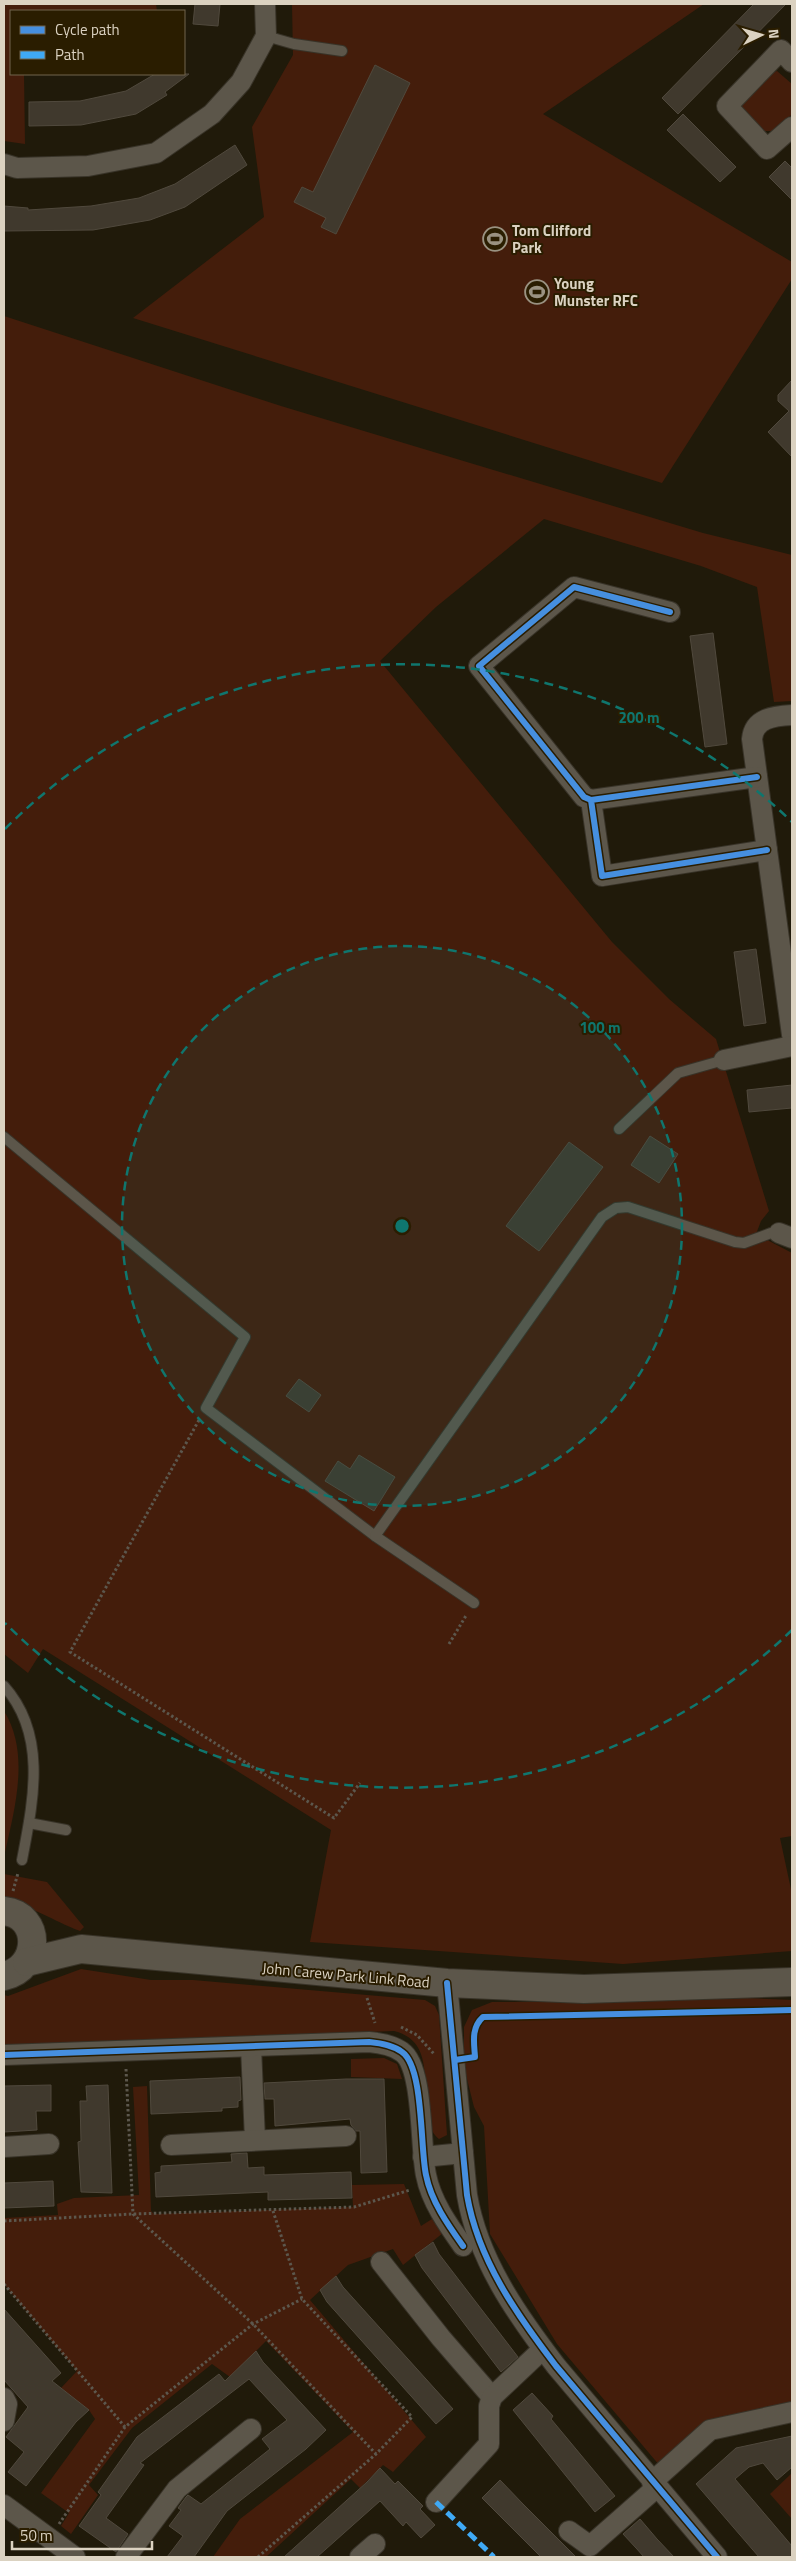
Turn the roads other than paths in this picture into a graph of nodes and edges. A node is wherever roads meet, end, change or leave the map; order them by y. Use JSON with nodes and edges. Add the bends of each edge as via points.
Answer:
{"nodes":[{"id":1,"x":265,"y":4,"type":"edge"},
{"id":2,"x":266,"y":36,"type":"junction"},
{"id":3,"x":342,"y":51,"type":"dead end"},
{"id":4,"x":792,"y":62,"type":"edge"},
{"id":5,"x":792,"y":127,"type":"edge"},
{"id":6,"x":4,"y":164,"type":"edge"},
{"id":7,"x":670,"y":612,"type":"dead end"},
{"id":8,"x":792,"y":715,"type":"edge"},
{"id":9,"x":757,"y":777,"type":"junction"},
{"id":10,"x":591,"y":800,"type":"junction"},
{"id":11,"x":767,"y":850,"type":"junction"},
{"id":12,"x":792,"y":1035,"type":"edge"},
{"id":13,"x":792,"y":1046,"type":"edge"},
{"id":14,"x":724,"y":1060,"type":"joint"},
{"id":15,"x":619,"y":1129,"type":"dead end"},
{"id":16,"x":4,"y":1137,"type":"edge"},
{"id":17,"x":785,"y":1236,"type":"edge"},
{"id":18,"x":375,"y":1536,"type":"junction"},
{"id":19,"x":474,"y":1603,"type":"road end"},
{"id":20,"x":4,"y":1686,"type":"edge"},
{"id":21,"x":29,"y":1823,"type":"junction"},
{"id":22,"x":66,"y":1830,"type":"dead end"},
{"id":23,"x":22,"y":1860,"type":"road end"},
{"id":24,"x":13,"y":1915,"type":"edge"},
{"id":25,"x":81,"y":1949,"type":"junction"},
{"id":26,"x":27,"y":1962,"type":"junction"},
{"id":27,"x":4,"y":1976,"type":"edge"},
{"id":28,"x":792,"y":1982,"type":"edge"},
{"id":29,"x":447,"y":1984,"type":"junction"},
{"id":30,"x":251,"y":2047,"type":"junction"},
{"id":31,"x":4,"y":2055,"type":"edge"},
{"id":32,"x":346,"y":2136,"type":"dead end"},
{"id":33,"x":255,"y":2140,"type":"junction"},
{"id":34,"x":49,"y":2144,"type":"dead end"},
{"id":35,"x":171,"y":2144,"type":"dead end"},
{"id":36,"x":4,"y":2147,"type":"edge"},
{"id":37,"x":463,"y":2153,"type":"junction"},
{"id":38,"x":423,"y":2157,"type":"junction"},
{"id":39,"x":463,"y":2246,"type":"dead end"},
{"id":40,"x":381,"y":2262,"type":"dead end"},
{"id":41,"x":543,"y":2349,"type":"junction"},
{"id":42,"x":492,"y":2397,"type":"junction"},
{"id":43,"x":4,"y":2398,"type":"edge"},
{"id":44,"x":792,"y":2412,"type":"edge"},
{"id":45,"x":4,"y":2421,"type":"edge"},
{"id":46,"x":251,"y":2429,"type":"dead end"},
{"id":47,"x":654,"y":2484,"type":"junction"},
{"id":48,"x":436,"y":2502,"type":"dead end"},
{"id":49,"x":4,"y":2505,"type":"edge"},
{"id":50,"x":569,"y":2531,"type":"dead end"},
{"id":51,"x":375,"y":2544,"type":"dead end"},
{"id":52,"x":75,"y":2557,"type":"edge"},
{"id":53,"x":126,"y":2557,"type":"edge"},
{"id":54,"x":360,"y":2557,"type":"edge"},
{"id":55,"x":717,"y":2557,"type":"edge"}],
"edges":[{"from":1,"to":2,"type":"street"},
{"from":2,"to":3,"type":"lane"},
{"from":2,"to":6,"type":"street","via":[[241,82],[212,114],[156,154],[88,166],[17,168]]},
{"from":4,"to":5,"type":"street","via":[[781,50],[727,106],[767,149]]},
{"from":7,"to":10,"type":"street","via":[[574,587],[479,666],[584,796]]},
{"from":8,"to":9,"type":"street","via":[[767,718],[755,727],[752,739]]},
{"from":9,"to":10,"type":"street"},
{"from":9,"to":11,"type":"street"},
{"from":10,"to":11,"type":"street","via":[[602,876]]},
{"from":11,"to":12,"type":"street"},
{"from":13,"to":14,"type":"street"},
{"from":14,"to":15,"type":"lane","via":[[678,1073]]},
{"from":16,"to":18,"type":"lane","via":[[245,1337],[206,1408]]},
{"from":17,"to":18,"type":"lane","via":[[771,1233],[744,1244],[628,1207],[616,1208],[602,1217]]},
{"from":18,"to":19,"type":"lane"},
{"from":20,"to":21,"type":"lane","via":[[30,1734],[35,1789]]},
{"from":21,"to":22,"type":"lane"},
{"from":21,"to":23,"type":"lane"},
{"from":24,"to":25,"type":"main road","name":"John Carew Park Link Road"},
{"from":24,"to":26,"type":"main road","via":[[32,1943]]},
{"from":25,"to":26,"type":"main road","name":"John Carew Park Link Road"},
{"from":25,"to":29,"type":"main road","name":"John Carew Park Link Road"},
{"from":26,"to":27,"type":"main road","name":"John Carew Park Link Road"},
{"from":28,"to":29,"type":"main road","name":"John Carew Park Link Road","via":[[584,1989]]},
{"from":29,"to":37,"type":"street"},
{"from":30,"to":31,"type":"street"},
{"from":30,"to":33,"type":"street"},
{"from":30,"to":38,"type":"street","via":[[369,2042],[404,2053],[418,2089]]},
{"from":32,"to":33,"type":"street"},
{"from":33,"to":35,"type":"street"},
{"from":34,"to":36,"type":"street"},
{"from":37,"to":38,"type":"street"},
{"from":37,"to":41,"type":"street","via":[[470,2214],[480,2245],[497,2279]]},
{"from":38,"to":39,"type":"street","via":[[435,2202]]},
{"from":40,"to":42,"type":"street","via":[[440,2338]]},
{"from":41,"to":42,"type":"street"},
{"from":41,"to":47,"type":"street"},
{"from":42,"to":48,"type":"street","via":[[489,2444]]},
{"from":43,"to":45,"type":"street","via":[[7,2404]]},
{"from":44,"to":47,"type":"street","via":[[710,2430]]},
{"from":46,"to":53,"type":"street","via":[[177,2489]]},
{"from":47,"to":50,"type":"street","via":[[590,2546]]},
{"from":47,"to":55,"type":"street"},
{"from":49,"to":52,"type":"street"},
{"from":51,"to":54,"type":"street"}]}
